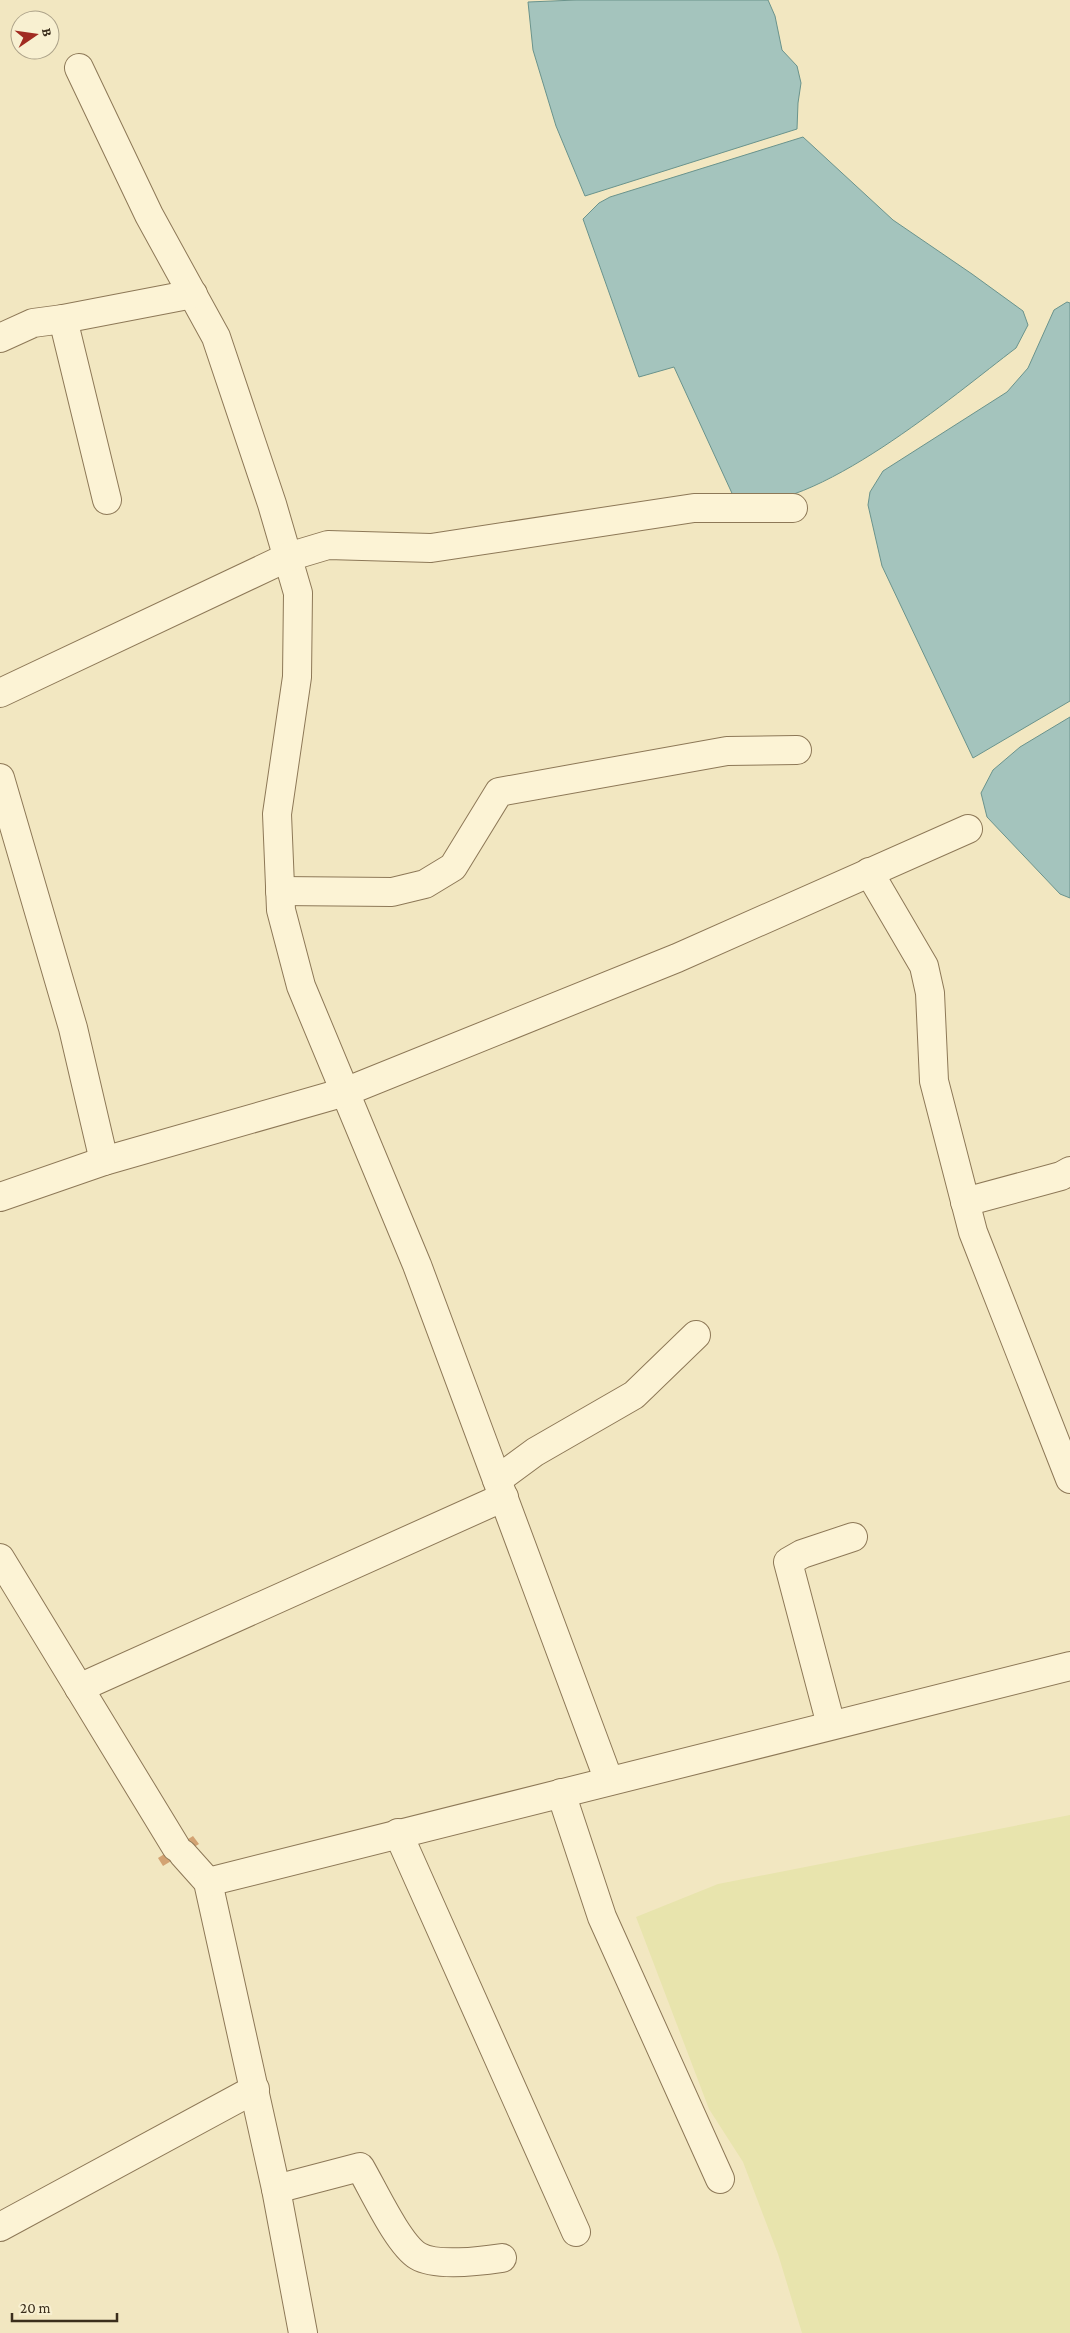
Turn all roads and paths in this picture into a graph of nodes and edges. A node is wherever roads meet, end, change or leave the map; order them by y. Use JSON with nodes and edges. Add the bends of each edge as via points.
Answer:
{"nodes":[{"id":1,"x":79,"y":68,"type":"dead end"},
{"id":2,"x":192,"y":294,"type":"junction"},
{"id":3,"x":63,"y":319,"type":"junction"},
{"id":4,"x":0,"y":338,"type":"edge"},
{"id":5,"x":107,"y":500,"type":"dead end"},
{"id":6,"x":793,"y":508,"type":"dead end"},
{"id":7,"x":288,"y":557,"type":"junction"},
{"id":8,"x":0,"y":693,"type":"edge"},
{"id":9,"x":797,"y":750,"type":"dead end"},
{"id":10,"x":0,"y":778,"type":"edge"},
{"id":11,"x":968,"y":829,"type":"dead end"},
{"id":12,"x":869,"y":872,"type":"junction"},
{"id":13,"x":280,"y":891,"type":"junction"},
{"id":14,"x":345,"y":1092,"type":"junction"},
{"id":15,"x":104,"y":1161,"type":"junction"},
{"id":16,"x":1070,"y":1171,"type":"edge"},
{"id":17,"x":0,"y":1197,"type":"edge"},
{"id":18,"x":965,"y":1202,"type":"junction"},
{"id":19,"x":696,"y":1335,"type":"dead end"},
{"id":20,"x":1070,"y":1479,"type":"edge"},
{"id":21,"x":500,"y":1488,"type":"junction"},
{"id":22,"x":852,"y":1537,"type":"dead end"},
{"id":23,"x":0,"y":1558,"type":"edge"},
{"id":24,"x":1070,"y":1666,"type":"edge"},
{"id":25,"x":79,"y":1688,"type":"junction"},
{"id":26,"x":831,"y":1725,"type":"junction"},
{"id":27,"x":609,"y":1781,"type":"junction"},
{"id":28,"x":561,"y":1793,"type":"junction"},
{"id":29,"x":398,"y":1833,"type":"junction"},
{"id":30,"x":208,"y":1882,"type":"junction"},
{"id":31,"x":255,"y":2089,"type":"junction"},
{"id":32,"x":720,"y":2179,"type":"dead end"},
{"id":33,"x":276,"y":2189,"type":"junction"},
{"id":34,"x":0,"y":2227,"type":"edge"},
{"id":35,"x":576,"y":2232,"type":"dead end"},
{"id":36,"x":502,"y":2258,"type":"dead end"},
{"id":37,"x":303,"y":2333,"type":"edge"}],
"edges":[{"from":1,"to":2,"type":"street","via":[[149,215]]},
{"from":2,"to":3,"type":"street"},
{"from":2,"to":7,"type":"street","via":[[216,337]]},
{"from":3,"to":4,"type":"street","via":[[33,323]]},
{"from":3,"to":5,"type":"street"},
{"from":6,"to":7,"type":"street","via":[[694,508],[431,548],[328,545]]},
{"from":7,"to":8,"type":"street"},
{"from":7,"to":13,"type":"street","via":[[298,593],[297,677],[277,814]]},
{"from":9,"to":13,"type":"street","via":[[727,751],[499,792],[453,867],[425,884],[392,892]]},
{"from":10,"to":15,"type":"street","via":[[73,1028]]},
{"from":11,"to":12,"type":"street"},
{"from":12,"to":14,"type":"street","via":[[677,958]]},
{"from":12,"to":18,"type":"street","via":[[924,966],[930,993],[934,1081]]},
{"from":13,"to":14,"type":"street","via":[[281,910],[301,986]]},
{"from":14,"to":15,"type":"street"},
{"from":14,"to":21,"type":"street","via":[[417,1266]]},
{"from":15,"to":17,"type":"street"},
{"from":16,"to":18,"type":"street"},
{"from":18,"to":20,"type":"street","via":[[973,1232]]},
{"from":19,"to":21,"type":"street","via":[[634,1394],[535,1452]]},
{"from":21,"to":25,"type":"street"},
{"from":21,"to":27,"type":"street"},
{"from":22,"to":26,"type":"street","via":[[788,1562]]},
{"from":23,"to":25,"type":"street"},
{"from":24,"to":26,"type":"street"},
{"from":25,"to":30,"type":"street","via":[[179,1850]]},
{"from":26,"to":27,"type":"street"},
{"from":27,"to":28,"type":"street"},
{"from":28,"to":29,"type":"street"},
{"from":28,"to":32,"type":"street","via":[[602,1917]]},
{"from":29,"to":30,"type":"street"},
{"from":29,"to":35,"type":"street"},
{"from":30,"to":31,"type":"street"},
{"from":31,"to":33,"type":"street"},
{"from":31,"to":34,"type":"street"},
{"from":33,"to":36,"type":"street","via":[[360,2167],[402,2240],[419,2257],[466,2263]]},
{"from":33,"to":37,"type":"street"}]}
